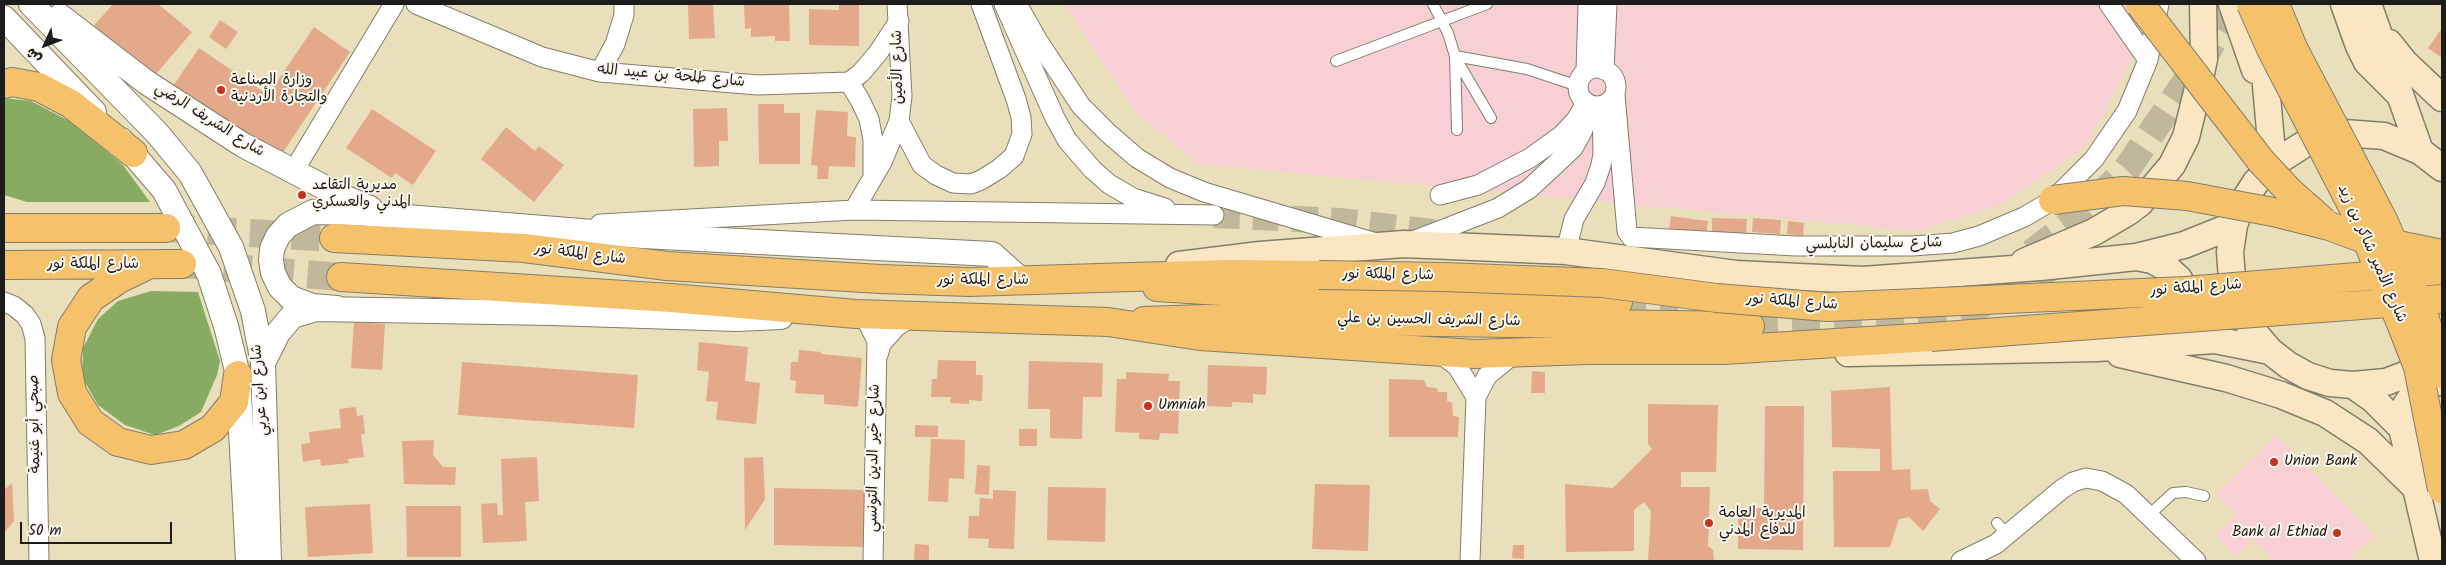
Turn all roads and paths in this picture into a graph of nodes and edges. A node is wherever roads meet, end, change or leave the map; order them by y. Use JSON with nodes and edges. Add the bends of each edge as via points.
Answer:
{"nodes":[{"id":1,"x":31,"y":4,"type":"edge"},
{"id":2,"x":45,"y":4,"type":"edge"},
{"id":3,"x":394,"y":4,"type":"edge"},
{"id":4,"x":416,"y":4,"type":"edge"},
{"id":5,"x":624,"y":4,"type":"edge"},
{"id":6,"x":981,"y":4,"type":"edge"},
{"id":7,"x":1004,"y":4,"type":"edge"},
{"id":8,"x":1017,"y":4,"type":"edge"},
{"id":9,"x":1432,"y":4,"type":"edge"},
{"id":10,"x":1487,"y":4,"type":"edge"},
{"id":11,"x":1588,"y":4,"type":"edge"},
{"id":12,"x":1607,"y":4,"type":"edge"},
{"id":13,"x":1620,"y":4,"type":"edge"},
{"id":14,"x":2109,"y":4,"type":"edge"},
{"id":15,"x":2140,"y":4,"type":"edge"},
{"id":16,"x":2159,"y":4,"type":"edge"},
{"id":17,"x":2202,"y":4,"type":"edge"},
{"id":18,"x":2232,"y":4,"type":"edge"},
{"id":19,"x":2251,"y":4,"type":"edge"},
{"id":20,"x":2259,"y":4,"type":"edge"},
{"id":21,"x":2275,"y":4,"type":"edge"},
{"id":22,"x":2344,"y":4,"type":"edge"},
{"id":23,"x":898,"y":12,"type":"edge"},
{"id":24,"x":2371,"y":14,"type":"edge"},
{"id":25,"x":4,"y":18,"type":"edge"},
{"id":26,"x":1442,"y":20,"type":"junction"},
{"id":27,"x":1606,"y":40,"type":"junction"},
{"id":28,"x":1455,"y":56,"type":"junction"},
{"id":29,"x":2148,"y":60,"type":"junction"},
{"id":30,"x":1336,"y":61,"type":"dead end"},
{"id":31,"x":600,"y":72,"type":"junction"},
{"id":32,"x":1589,"y":76,"type":"junction"},
{"id":33,"x":849,"y":82,"type":"junction"},
{"id":34,"x":4,"y":84,"type":"edge"},
{"id":35,"x":2403,"y":98,"type":"junction"},
{"id":36,"x":2442,"y":98,"type":"edge"},
{"id":37,"x":1599,"y":103,"type":"junction"},
{"id":38,"x":2268,"y":109,"type":"junction"},
{"id":39,"x":1491,"y":118,"type":"dead end"},
{"id":40,"x":898,"y":121,"type":"junction"},
{"id":41,"x":1457,"y":130,"type":"dead end"},
{"id":42,"x":2420,"y":151,"type":"junction"},
{"id":43,"x":133,"y":153,"type":"junction"},
{"id":44,"x":2273,"y":164,"type":"junction"},
{"id":45,"x":2442,"y":168,"type":"edge"},
{"id":46,"x":190,"y":172,"type":"joint"},
{"id":47,"x":293,"y":172,"type":"junction"},
{"id":48,"x":872,"y":182,"type":"junction"},
{"id":49,"x":1440,"y":195,"type":"dead end"},
{"id":50,"x":2053,"y":200,"type":"junction"},
{"id":51,"x":4,"y":208,"type":"edge"},
{"id":52,"x":854,"y":210,"type":"junction"},
{"id":53,"x":387,"y":217,"type":"junction"},
{"id":54,"x":2234,"y":225,"type":"junction"},
{"id":55,"x":2329,"y":226,"type":"junction"},
{"id":56,"x":4,"y":228,"type":"edge"},
{"id":57,"x":39,"y":228,"type":"junction"},
{"id":58,"x":166,"y":228,"type":"tunnel mouth"},
{"id":59,"x":528,"y":228,"type":"junction"},
{"id":60,"x":334,"y":238,"type":"tunnel mouth"},
{"id":61,"x":1393,"y":245,"type":"junction"},
{"id":62,"x":1566,"y":251,"type":"junction"},
{"id":63,"x":2442,"y":254,"type":"edge"},
{"id":64,"x":2136,"y":257,"type":"junction"},
{"id":65,"x":148,"y":264,"type":"junction"},
{"id":66,"x":182,"y":264,"type":"tunnel mouth"},
{"id":67,"x":4,"y":265,"type":"edge"},
{"id":68,"x":2009,"y":270,"type":"junction"},
{"id":69,"x":2442,"y":270,"type":"edge"},
{"id":70,"x":341,"y":277,"type":"tunnel mouth"},
{"id":71,"x":1064,"y":281,"type":"junction"},
{"id":72,"x":1022,"y":282,"type":"junction"},
{"id":73,"x":2442,"y":299,"type":"edge"},
{"id":74,"x":4,"y":302,"type":"edge"},
{"id":75,"x":1618,"y":302,"type":"tunnel mouth"},
{"id":76,"x":337,"y":308,"type":"junction"},
{"id":77,"x":856,"y":314,"type":"junction"},
{"id":78,"x":916,"y":315,"type":"junction"},
{"id":79,"x":1108,"y":322,"type":"junction"},
{"id":80,"x":1750,"y":326,"type":"tunnel mouth"},
{"id":81,"x":2144,"y":344,"type":"junction"},
{"id":82,"x":2097,"y":348,"type":"junction"},
{"id":83,"x":1724,"y":350,"type":"junction"},
{"id":84,"x":2270,"y":351,"type":"junction"},
{"id":85,"x":1438,"y":352,"type":"junction"},
{"id":86,"x":1516,"y":352,"type":"junction"},
{"id":87,"x":2442,"y":352,"type":"edge"},
{"id":88,"x":878,"y":355,"type":"junction"},
{"id":89,"x":263,"y":363,"type":"junction"},
{"id":90,"x":2442,"y":374,"type":"edge"},
{"id":91,"x":238,"y":375,"type":"junction"},
{"id":92,"x":2442,"y":382,"type":"edge"},
{"id":93,"x":2353,"y":385,"type":"junction"},
{"id":94,"x":1476,"y":397,"type":"junction"},
{"id":95,"x":2402,"y":428,"type":"junction"},
{"id":96,"x":2415,"y":487,"type":"junction"},
{"id":97,"x":2442,"y":489,"type":"edge"},
{"id":98,"x":2204,"y":496,"type":"dead end"},
{"id":99,"x":2149,"y":515,"type":"junction"},
{"id":100,"x":39,"y":561,"type":"edge"},
{"id":101,"x":248,"y":561,"type":"edge"},
{"id":102,"x":269,"y":561,"type":"edge"},
{"id":103,"x":873,"y":561,"type":"edge"},
{"id":104,"x":1470,"y":561,"type":"edge"},
{"id":105,"x":1961,"y":561,"type":"edge"},
{"id":106,"x":2196,"y":561,"type":"edge"},
{"id":107,"x":2433,"y":561,"type":"edge"}],
"edges":[{"from":1,"to":46,"type":"street","name":"شارع الشريف الرضي","via":[[158,133]]},
{"from":2,"to":47,"type":"street","name":"شارع الشريف الرضي","via":[[146,82]]},
{"from":3,"to":47,"type":"street"},
{"from":4,"to":31,"type":"street","name":"شارع طلحة بن عبيد الله","via":[[542,57]]},
{"from":5,"to":31,"type":"street","via":[[615,44]]},
{"from":6,"to":40,"type":"street","via":[[1021,117],[1022,134],[1014,156],[981,180],[971,184],[953,183],[922,165]]},
{"from":7,"to":52,"type":"street","via":[[1055,118],[1067,140],[1092,168],[1109,184],[1134,198],[1164,208],[1214,215]]},
{"from":8,"to":61,"type":"street","via":[[1081,106],[1138,158],[1170,178],[1204,192]]},
{"from":9,"to":26,"type":"lane"},
{"from":10,"to":26,"type":"lane"},
{"from":11,"to":32,"type":"street"},
{"from":12,"to":27,"type":"street"},
{"from":13,"to":27,"type":"street"},
{"from":14,"to":29,"type":"street"},
{"from":15,"to":55,"type":"main road","bridge":true,"via":[[2261,161]]},
{"from":16,"to":29,"type":"street","name":"شارع سليمان النابلسي"},
{"from":17,"to":68,"type":"main road","via":[[2204,59],[2197,92],[2186,137],[2165,175],[2140,203],[2116,220]]},
{"from":18,"to":38,"type":"main road"},
{"from":19,"to":97,"type":"main road","name":"شارع الأمير شاكر بن زيد","bridge":true,"via":[[2279,66],[2356,213],[2402,326],[2418,367]]},
{"from":20,"to":38,"type":"main road"},
{"from":21,"to":90,"type":"main road","name":"شارع الأمير شاكر بن زيد","bridge":true,"via":[[2293,48],[2384,222],[2425,319]]},
{"from":22,"to":35,"type":"main road","via":[[2368,62]]},
{"from":23,"to":33,"type":"street","via":[[878,53]]},
{"from":23,"to":40,"type":"street","name":"شارع الأمين","via":[[902,96]]},
{"from":24,"to":35,"type":"main road"},
{"from":24,"to":36,"type":"main road","via":[[2405,64]]},
{"from":25,"to":43,"type":"street"},
{"from":26,"to":28,"type":"lane"},
{"from":26,"to":30,"type":"lane"},
{"from":27,"to":32,"type":"street"},
{"from":28,"to":32,"type":"lane"},
{"from":28,"to":39,"type":"lane"},
{"from":28,"to":41,"type":"lane"},
{"from":29,"to":50,"type":"street","name":"شارع سليمان النابلسي","via":[[2117,128],[2094,159]]},
{"from":31,"to":33,"type":"street","name":"شارع طلحة بن عبيد الله","via":[[758,85]]},
{"from":32,"to":37,"type":"street","via":[[1581,99]]},
{"from":32,"to":37,"type":"street","via":[[1610,73],[1616,83]]},
{"from":33,"to":48,"type":"street","via":[[869,120],[873,140]]},
{"from":34,"to":43,"type":"main road","via":[[12,82],[39,87],[71,104]]},
{"from":35,"to":42,"type":"main road"},
{"from":37,"to":49,"type":"street","via":[[1530,158],[1478,185]]},
{"from":37,"to":50,"type":"street","name":"شارع سليمان النابلسي","via":[[1627,231],[1636,239],[1796,246],[1944,244],[1996,230]]},
{"from":37,"to":61,"type":"street","via":[[1572,148],[1529,189],[1498,208]]},
{"from":37,"to":62,"type":"street","via":[[1603,154],[1595,183],[1574,219]]},
{"from":38,"to":44,"type":"main road"},
{"from":40,"to":48,"type":"street","name":"شارع الأمين"},
{"from":42,"to":44,"type":"main road","via":[[2384,136],[2344,134],[2306,143]]},
{"from":42,"to":45,"type":"main road"},
{"from":43,"to":91,"type":"street","name":"شارع ابن عربي","via":[[164,190],[209,274]]},
{"from":44,"to":54,"type":"main road","via":[[2243,202]]},
{"from":46,"to":89,"type":"street","name":"شارع ابن عربي","via":[[231,247],[253,311]]},
{"from":47,"to":53,"type":"street","name":"شارع الشريف الرضي"},
{"from":48,"to":52,"type":"street","name":"شارع الأمين"},
{"from":50,"to":55,"type":"main road","bridge":true,"via":[[2123,191],[2154,192],[2273,212]]},
{"from":51,"to":57,"type":"main road"},
{"from":52,"to":59,"type":"street"},
{"from":53,"to":59,"type":"street"},
{"from":53,"to":76,"type":"street","via":[[313,212],[288,224],[278,236],[271,260],[280,286],[301,303]]},
{"from":54,"to":64,"type":"main road","via":[[2184,245]]},
{"from":54,"to":84,"type":"main road","via":[[2230,252],[2236,297],[2252,330]]},
{"from":55,"to":63,"type":"main road","bridge":true,"via":[[2359,237]]},
{"from":56,"to":57,"type":"main road"},
{"from":57,"to":58,"type":"main road"},
{"from":59,"to":72,"type":"street","via":[[992,254]]},
{"from":60,"to":72,"type":"main road","name":"شارع الملكة نور","via":[[524,248],[676,267],[880,279]]},
{"from":61,"to":62,"type":"main road"},
{"from":61,"to":71,"type":"main road","via":[[1260,255]]},
{"from":62,"to":68,"type":"main road","via":[[1736,274],[1863,280]]},
{"from":64,"to":68,"type":"main road"},
{"from":64,"to":81,"type":"main road","via":[[2168,268],[2186,293],[2187,304],[2182,318],[2173,329],[2161,339]]},
{"from":65,"to":66,"type":"main road","name":"شارع الملكة نور"},
{"from":65,"to":67,"type":"main road","name":"شارع الملكة نور"},
{"from":65,"to":91,"type":"main road","via":[[91,298],[72,327],[66,360],[72,393],[90,422],[118,442],[151,450],[184,445],[214,428],[234,402]]},
{"from":69,"to":71,"type":"main road","name":"شارع الملكة نور","bridge":true,"via":[[2185,291],[1828,307],[1717,298],[1602,283],[1453,277],[1239,274]]},
{"from":70,"to":77,"type":"main road","name":"شارع الملكة نور","via":[[670,298]]},
{"from":71,"to":72,"type":"main road","name":"شارع الملكة نور"},
{"from":71,"to":75,"type":"main road","name":"شارع الشريف الحسين بن علي","via":[[1284,295]]},
{"from":73,"to":83,"type":"main road","name":"شارع الملكة نور","bridge":true},
{"from":74,"to":100,"type":"street","name":"صبحي أبو غنيمة","via":[[25,314],[35,338]]},
{"from":76,"to":77,"type":"street","via":[[737,319]]},
{"from":76,"to":89,"type":"street","via":[[316,309],[292,316],[278,333]]},
{"from":77,"to":78,"type":"main road","name":"شارع الملكة نور"},
{"from":77,"to":88,"type":"street","via":[[866,321],[877,341]]},
{"from":78,"to":79,"type":"main road","name":"شارع الملكة نور"},
{"from":78,"to":88,"type":"street","via":[[896,326],[881,344]]},
{"from":79,"to":80,"type":"main road","name":"شارع الشريف الحسين بن علي","via":[[1204,318]]},
{"from":79,"to":85,"type":"main road","name":"شارع الملكة نور","via":[[1200,336]]},
{"from":81,"to":82,"type":"main road"},
{"from":81,"to":84,"type":"main road","via":[[2215,340]]},
{"from":82,"to":83,"type":"main road","via":[[1882,354]]},
{"from":82,"to":96,"type":"main road","via":[[2226,378],[2325,413],[2368,441]]},
{"from":83,"to":86,"type":"main road","name":"شارع الملكة نور"},
{"from":84,"to":93,"type":"main road","via":[[2308,376]]},
{"from":85,"to":86,"type":"main road","name":"شارع الملكة نور"},
{"from":85,"to":94,"type":"street","via":[[1457,366]]},
{"from":86,"to":94,"type":"street","via":[[1486,376]]},
{"from":87,"to":93,"type":"main road","via":[[2417,370],[2386,382]]},
{"from":88,"to":103,"type":"street","name":"شارع خير الدين التونسي"},
{"from":89,"to":102,"type":"street","name":"شارع ابن عربي"},
{"from":91,"to":101,"type":"street","name":"شارع ابن عربي"},
{"from":92,"to":95,"type":"main road","via":[[2426,385],[2414,393],[2406,405]]},
{"from":93,"to":95,"type":"main road"},
{"from":94,"to":104,"type":"street"},
{"from":95,"to":96,"type":"main road"},
{"from":96,"to":107,"type":"main road"},
{"from":98,"to":99,"type":"lane","via":[[2173,493]]},
{"from":99,"to":105,"type":"street","via":[[2126,494],[2086,476],[2002,529],[1996,544]]},
{"from":99,"to":106,"type":"street"}]}
